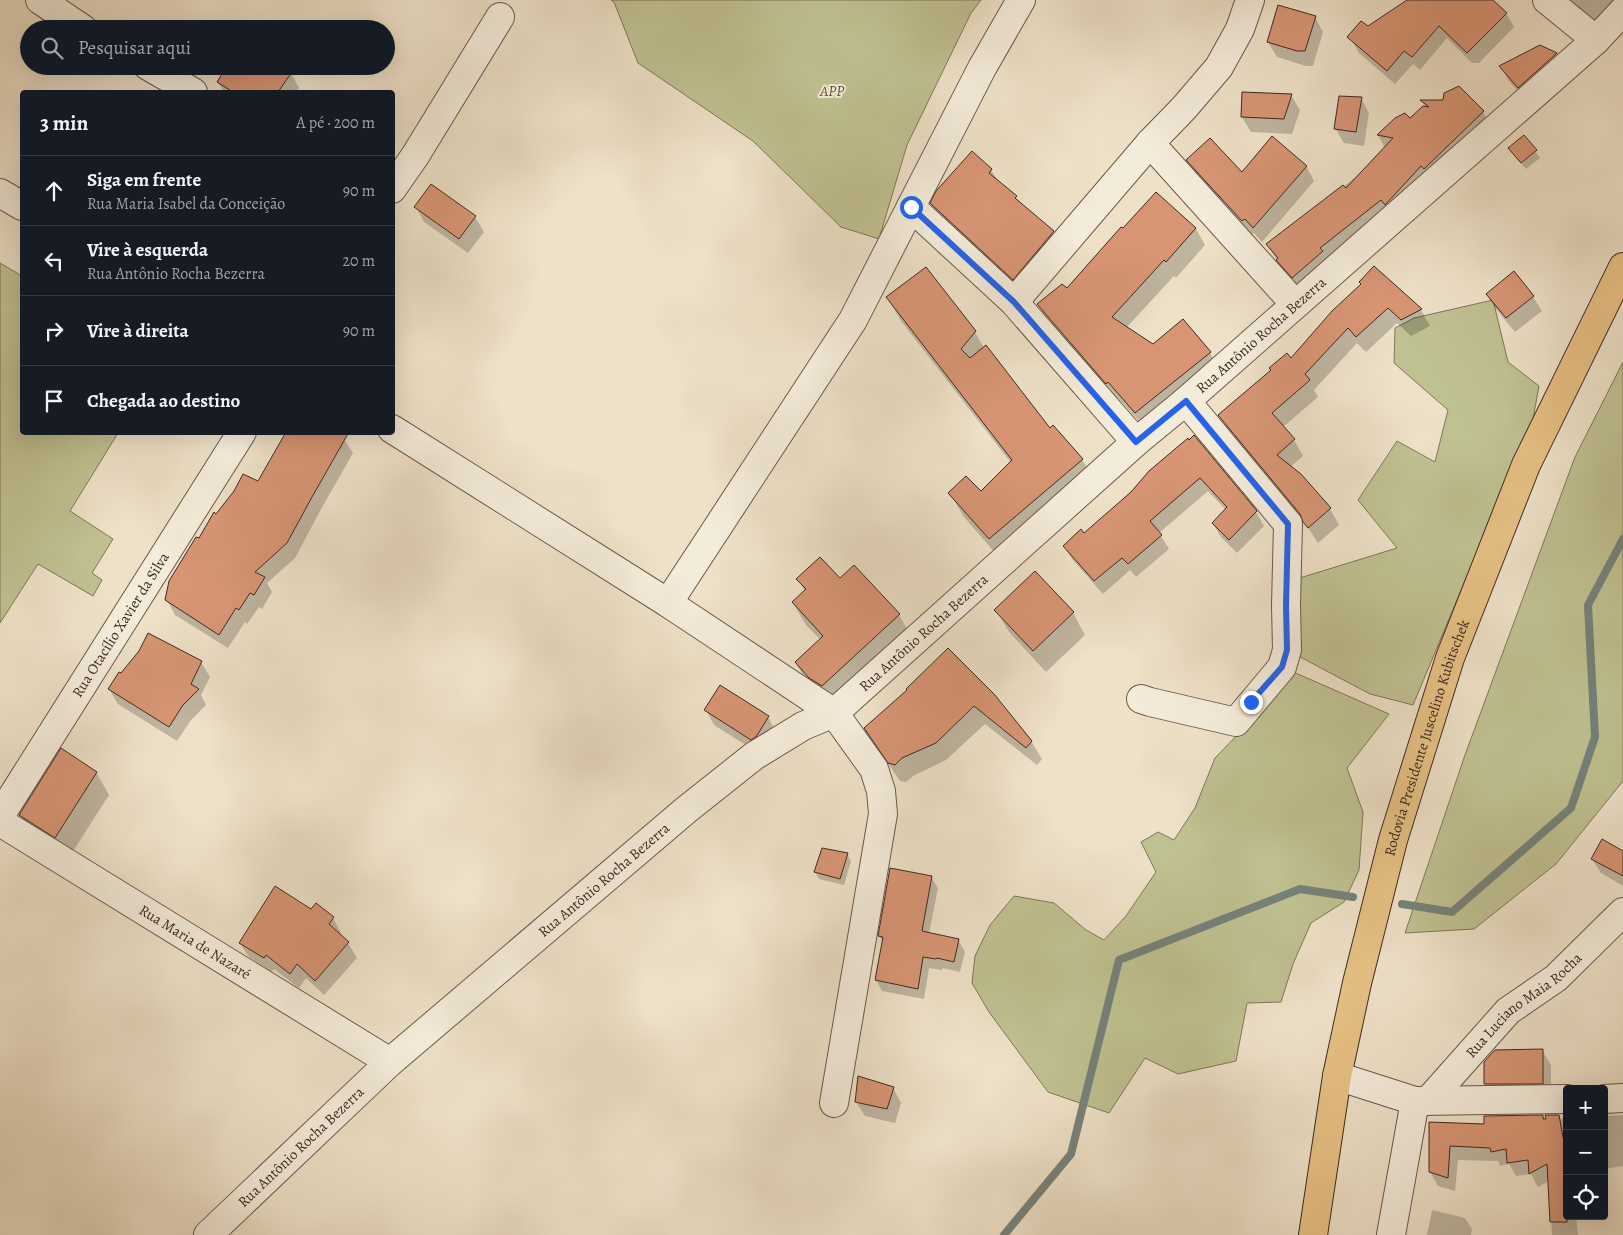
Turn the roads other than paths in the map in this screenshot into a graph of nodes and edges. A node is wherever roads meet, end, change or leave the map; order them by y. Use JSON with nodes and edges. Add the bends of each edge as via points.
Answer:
{"nodes":[{"id":1,"x":40,"y":0,"type":"edge"},
{"id":2,"x":1021,"y":0,"type":"edge"},
{"id":3,"x":1250,"y":0,"type":"edge"},
{"id":4,"x":1547,"y":0,"type":"edge"},
{"id":5,"x":1623,"y":11,"type":"edge"},
{"id":6,"x":500,"y":17,"type":"dead end"},
{"id":7,"x":70,"y":20,"type":"edge"},
{"id":8,"x":1596,"y":40,"type":"junction"},
{"id":9,"x":164,"y":75,"type":"edge"},
{"id":10,"x":190,"y":90,"type":"edge"},
{"id":11,"x":1150,"y":143,"type":"junction"},
{"id":12,"x":395,"y":185,"type":"edge"},
{"id":13,"x":0,"y":193,"type":"edge"},
{"id":14,"x":20,"y":205,"type":"edge"},
{"id":15,"x":911,"y":207,"type":"junction"},
{"id":16,"x":1623,"y":267,"type":"edge"},
{"id":17,"x":1014,"y":302,"type":"junction"},
{"id":18,"x":1295,"y":304,"type":"junction"},
{"id":19,"x":1186,"y":401,"type":"junction"},
{"id":20,"x":395,"y":431,"type":"edge"},
{"id":21,"x":240,"y":435,"type":"edge"},
{"id":22,"x":1136,"y":442,"type":"junction"},
{"id":23,"x":668,"y":603,"type":"junction"},
{"id":24,"x":1141,"y":699,"type":"dead end"},
{"id":25,"x":834,"y":713,"type":"junction"},
{"id":26,"x":0,"y":816,"type":"edge"},
{"id":27,"x":0,"y":822,"type":"edge"},
{"id":28,"x":1622,"y":916,"type":"edge"},
{"id":29,"x":390,"y":1062,"type":"junction"},
{"id":30,"x":1337,"y":1076,"type":"junction"},
{"id":31,"x":1623,"y":1098,"type":"edge"},
{"id":32,"x":1563,"y":1099,"type":"edge"},
{"id":33,"x":1608,"y":1099,"type":"edge"},
{"id":34,"x":1421,"y":1101,"type":"junction"},
{"id":35,"x":834,"y":1103,"type":"dead end"},
{"id":36,"x":208,"y":1235,"type":"edge"},
{"id":37,"x":1313,"y":1235,"type":"edge"},
{"id":38,"x":1391,"y":1235,"type":"edge"}],
"edges":[{"from":1,"to":7,"type":"street"},
{"from":2,"to":15,"type":"street","via":[[982,68]]},
{"from":3,"to":11,"type":"street","via":[[1240,29],[1219,67]]},
{"from":4,"to":8,"type":"street"},
{"from":5,"to":8,"type":"street","name":"Rua Antônio Rocha Bezerra"},
{"from":6,"to":12,"type":"street"},
{"from":8,"to":18,"type":"street","name":"Rua Antônio Rocha Bezerra"},
{"from":9,"to":10,"type":"street"},
{"from":11,"to":17,"type":"street"},
{"from":11,"to":18,"type":"street"},
{"from":13,"to":14,"type":"street"},
{"from":15,"to":17,"type":"street"},
{"from":15,"to":23,"type":"street","via":[[853,320]]},
{"from":16,"to":30,"type":"highway","name":"Rodovia Presidente Juscelino Kubitschek","via":[[1526,465],[1450,658],[1393,840]]},
{"from":17,"to":22,"type":"street"},
{"from":18,"to":19,"type":"street","name":"Rua Antônio Rocha Bezerra"},
{"from":19,"to":22,"type":"street","name":"Rua Antônio Rocha Bezerra"},
{"from":19,"to":24,"type":"street","via":[[1288,524],[1287,650],[1282,667],[1236,722]]},
{"from":20,"to":23,"type":"street"},
{"from":21,"to":26,"type":"street","name":"Rua Otacílio Xavier da Silva"},
{"from":22,"to":25,"type":"street","name":"Rua Antônio Rocha Bezerra"},
{"from":23,"to":25,"type":"street"},
{"from":25,"to":29,"type":"street","name":"Rua Antônio Rocha Bezerra","via":[[803,726],[754,756]]},
{"from":25,"to":35,"type":"street","via":[[874,768],[883,814]]},
{"from":27,"to":29,"type":"street","name":"Rua Maria de Nazaré"},
{"from":28,"to":34,"type":"street","name":"Rua Luciano Maia Rocha","via":[[1556,978],[1508,1011]]},
{"from":29,"to":36,"type":"street","name":"Rua Antônio Rocha Bezerra"},
{"from":30,"to":34,"type":"street"},
{"from":30,"to":37,"type":"highway","name":"Rodovia Presidente Juscelino Kubitschek"},
{"from":31,"to":33,"type":"street"},
{"from":32,"to":34,"type":"street"},
{"from":34,"to":38,"type":"street"}]}
